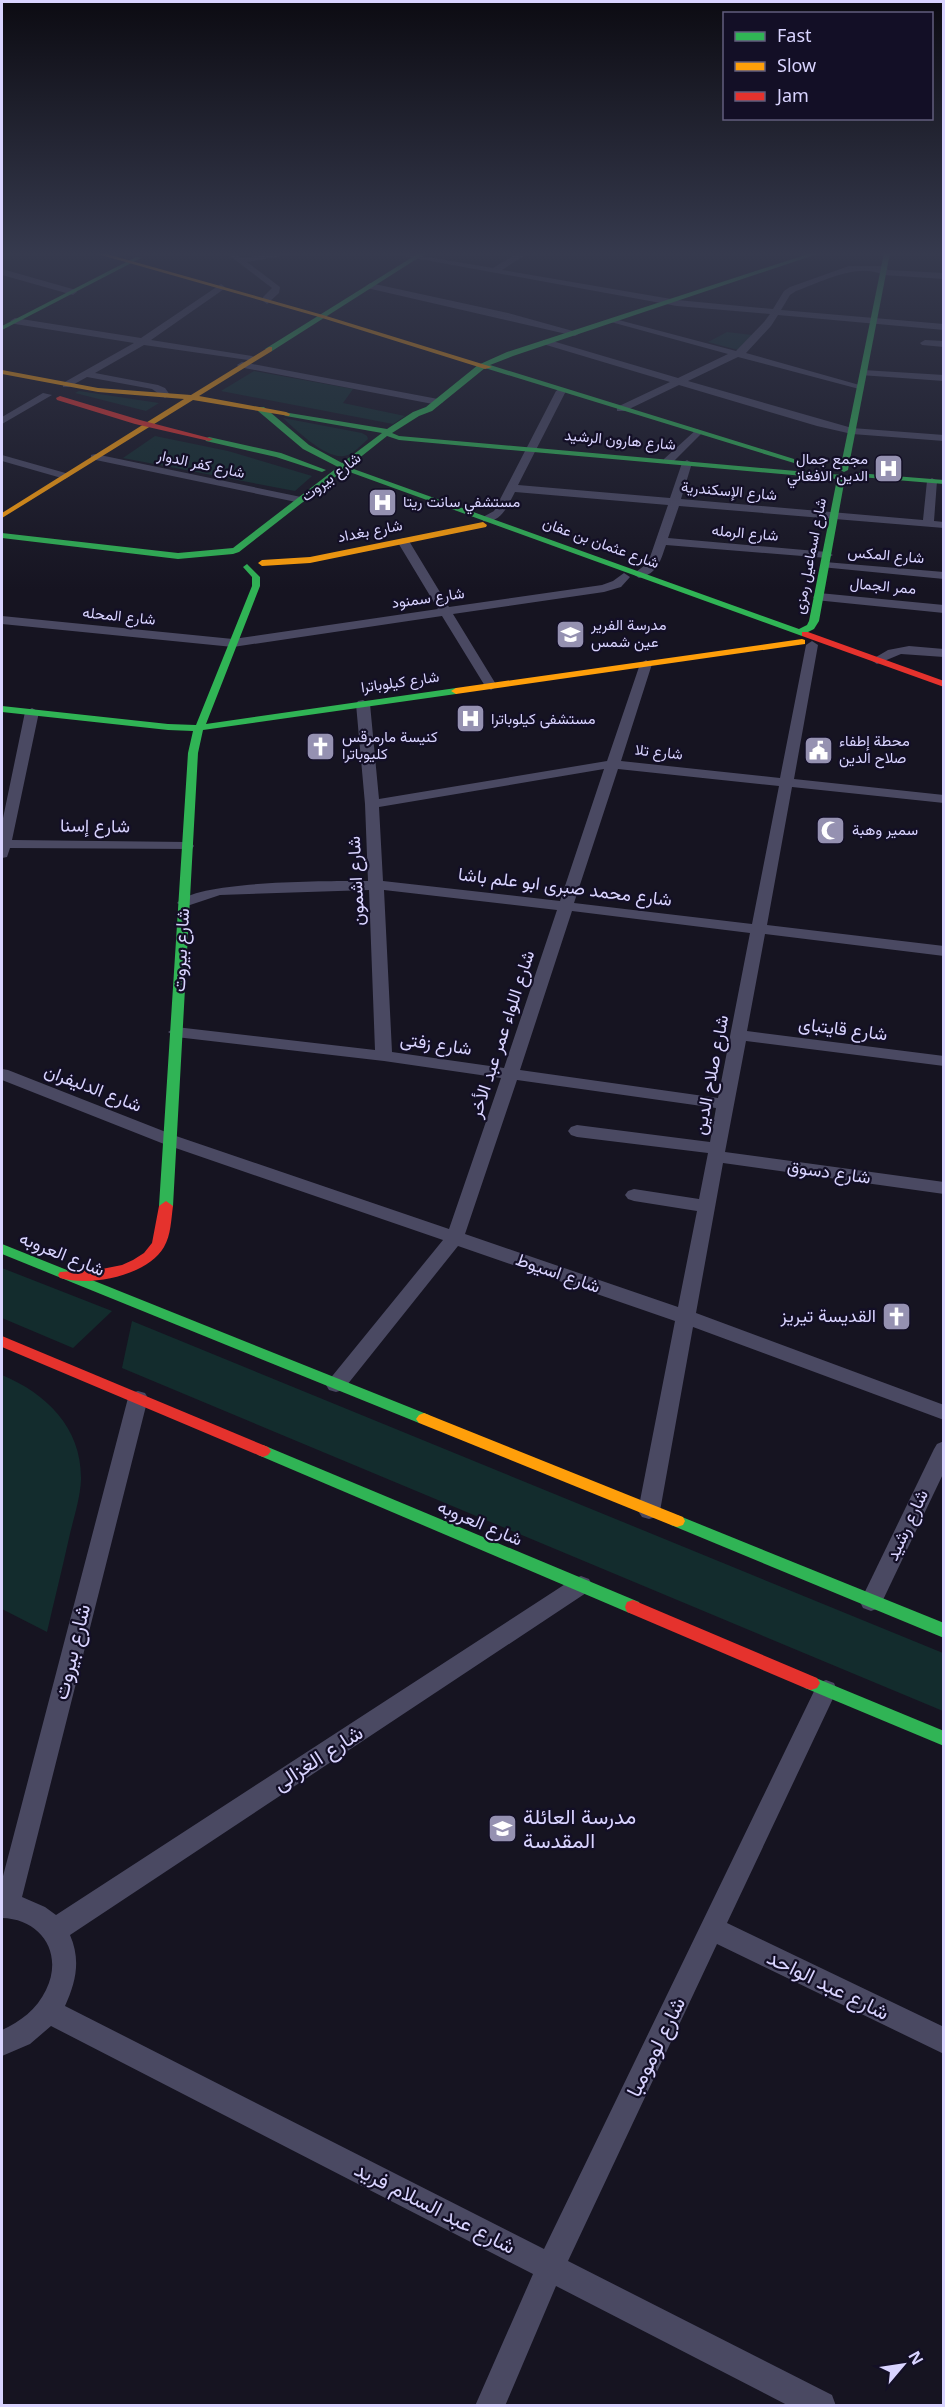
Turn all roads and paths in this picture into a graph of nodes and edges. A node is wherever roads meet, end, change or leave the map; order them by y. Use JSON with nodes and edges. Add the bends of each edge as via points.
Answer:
{"nodes":[{"id":1,"x":100,"y":365,"type":"edge"},
{"id":2,"x":242,"y":365,"type":"edge"},
{"id":3,"x":261,"y":365,"type":"edge"},
{"id":4,"x":476,"y":365,"type":"edge"},
{"id":5,"x":485,"y":365,"type":"edge"},
{"id":6,"x":624,"y":365,"type":"edge"},
{"id":7,"x":714,"y":365,"type":"edge"},
{"id":8,"x":779,"y":365,"type":"edge"},
{"id":9,"x":865,"y":365,"type":"edge"},
{"id":10,"x":481,"y":367,"type":"junction"},
{"id":11,"x":2,"y":372,"type":"edge"},
{"id":12,"x":863,"y":373,"type":"junction"},
{"id":13,"x":85,"y":374,"type":"junction"},
{"id":14,"x":944,"y":378,"type":"edge"},
{"id":15,"x":679,"y":382,"type":"junction"},
{"id":16,"x":66,"y":385,"type":"junction"},
{"id":17,"x":2,"y":386,"type":"edge"},
{"id":18,"x":860,"y":388,"type":"junction"},
{"id":19,"x":561,"y":391,"type":"junction"},
{"id":20,"x":47,"y":395,"type":"junction"},
{"id":21,"x":165,"y":395,"type":"junction"},
{"id":22,"x":190,"y":397,"type":"junction"},
{"id":23,"x":433,"y":406,"type":"junction"},
{"id":24,"x":261,"y":409,"type":"junction"},
{"id":25,"x":621,"y":409,"type":"junction"},
{"id":26,"x":2,"y":421,"type":"edge"},
{"id":27,"x":146,"y":424,"type":"junction"},
{"id":28,"x":852,"y":430,"type":"junction"},
{"id":29,"x":697,"y":432,"type":"junction"},
{"id":30,"x":394,"y":435,"type":"junction"},
{"id":31,"x":944,"y":438,"type":"edge"},
{"id":32,"x":421,"y":439,"type":"junction"},
{"id":33,"x":748,"y":448,"type":"junction"},
{"id":34,"x":531,"y":449,"type":"junction"},
{"id":35,"x":94,"y":457,"type":"junction"},
{"id":36,"x":2,"y":458,"type":"edge"},
{"id":37,"x":668,"y":461,"type":"junction"},
{"id":38,"x":687,"y":463,"type":"junction"},
{"id":39,"x":731,"y":467,"type":"junction"},
{"id":40,"x":350,"y":469,"type":"junction"},
{"id":41,"x":841,"y":474,"type":"junction"},
{"id":42,"x":65,"y":476,"type":"junction"},
{"id":43,"x":339,"y":482,"type":"junction"},
{"id":44,"x":938,"y":482,"type":"edge"},
{"id":45,"x":320,"y":486,"type":"junction"},
{"id":46,"x":511,"y":488,"type":"junction"},
{"id":47,"x":301,"y":500,"type":"junction"},
{"id":48,"x":674,"y":502,"type":"junction"},
{"id":49,"x":5,"y":514,"type":"edge"},
{"id":50,"x":834,"y":515,"type":"junction"},
{"id":51,"x":485,"y":522,"type":"junction"},
{"id":52,"x":928,"y":523,"type":"junction"},
{"id":53,"x":2,"y":524,"type":"edge"},
{"id":54,"x":944,"y":525,"type":"edge"},
{"id":55,"x":2,"y":536,"type":"edge"},
{"id":56,"x":403,"y":541,"type":"junction"},
{"id":57,"x":662,"y":541,"type":"junction"},
{"id":58,"x":2,"y":549,"type":"edge"},
{"id":59,"x":102,"y":549,"type":"junction"},
{"id":60,"x":235,"y":550,"type":"junction"},
{"id":61,"x":264,"y":552,"type":"junction"},
{"id":62,"x":178,"y":556,"type":"junction"},
{"id":63,"x":826,"y":560,"type":"junction"},
{"id":64,"x":235,"y":566,"type":"junction"},
{"id":65,"x":639,"y":574,"type":"junction"},
{"id":66,"x":944,"y":576,"type":"edge"},
{"id":67,"x":624,"y":577,"type":"junction"},
{"id":68,"x":819,"y":597,"type":"junction"},
{"id":69,"x":944,"y":609,"type":"edge"},
{"id":70,"x":446,"y":612,"type":"junction"},
{"id":71,"x":2,"y":620,"type":"edge"},
{"id":72,"x":804,"y":640,"type":"junction"},
{"id":73,"x":233,"y":643,"type":"junction"},
{"id":74,"x":944,"y":653,"type":"edge"},
{"id":75,"x":877,"y":660,"type":"junction"},
{"id":76,"x":646,"y":664,"type":"junction"},
{"id":77,"x":944,"y":684,"type":"edge"},
{"id":78,"x":491,"y":686,"type":"junction"},
{"id":79,"x":944,"y":693,"type":"edge"},
{"id":80,"x":363,"y":704,"type":"junction"},
{"id":81,"x":2,"y":709,"type":"edge"},
{"id":82,"x":32,"y":712,"type":"junction"},
{"id":83,"x":200,"y":728,"type":"junction"},
{"id":84,"x":612,"y":764,"type":"junction"},
{"id":85,"x":786,"y":782,"type":"junction"},
{"id":86,"x":944,"y":799,"type":"edge"},
{"id":87,"x":372,"y":804,"type":"junction"},
{"id":88,"x":187,"y":846,"type":"junction"},
{"id":89,"x":2,"y":847,"type":"edge"},
{"id":90,"x":376,"y":885,"type":"junction"},
{"id":91,"x":184,"y":903,"type":"junction"},
{"id":92,"x":565,"y":906,"type":"junction"},
{"id":93,"x":758,"y":929,"type":"junction"},
{"id":94,"x":944,"y":951,"type":"edge"},
{"id":95,"x":176,"y":1032,"type":"junction"},
{"id":96,"x":738,"y":1035,"type":"junction"},
{"id":97,"x":384,"y":1056,"type":"junction"},
{"id":98,"x":944,"y":1061,"type":"edge"},
{"id":99,"x":2,"y":1074,"type":"edge"},
{"id":100,"x":510,"y":1074,"type":"junction"},
{"id":101,"x":725,"y":1104,"type":"junction"},
{"id":102,"x":577,"y":1131,"type":"dead end"},
{"id":103,"x":170,"y":1140,"type":"junction"},
{"id":104,"x":716,"y":1153,"type":"junction"},
{"id":105,"x":944,"y":1188,"type":"edge"},
{"id":106,"x":634,"y":1195,"type":"dead end"},
{"id":107,"x":706,"y":1206,"type":"junction"},
{"id":108,"x":454,"y":1238,"type":"junction"},
{"id":109,"x":2,"y":1249,"type":"edge"},
{"id":110,"x":65,"y":1275,"type":"junction"},
{"id":111,"x":685,"y":1317,"type":"junction"},
{"id":112,"x":2,"y":1341,"type":"edge"},
{"id":113,"x":336,"y":1385,"type":"junction"},
{"id":114,"x":138,"y":1398,"type":"junction"},
{"id":115,"x":944,"y":1413,"type":"edge"},
{"id":116,"x":944,"y":1449,"type":"edge"},
{"id":117,"x":649,"y":1511,"type":"junction"},
{"id":118,"x":581,"y":1585,"type":"junction"},
{"id":119,"x":871,"y":1602,"type":"junction"},
{"id":120,"x":944,"y":1631,"type":"edge"},
{"id":121,"x":826,"y":1690,"type":"junction"},
{"id":122,"x":944,"y":1739,"type":"edge"},
{"id":123,"x":4,"y":1907,"type":"edge"},
{"id":124,"x":713,"y":1929,"type":"junction"},
{"id":125,"x":54,"y":1931,"type":"junction"},
{"id":126,"x":48,"y":2011,"type":"junction"},
{"id":127,"x":944,"y":2041,"type":"edge"},
{"id":128,"x":2,"y":2043,"type":"edge"},
{"id":129,"x":550,"y":2267,"type":"junction"},
{"id":130,"x":490,"y":2406,"type":"edge"},
{"id":131,"x":821,"y":2406,"type":"edge"}],
"edges":[{"from":1,"to":13,"type":"street"},
{"from":2,"to":22,"type":"main road"},
{"from":3,"to":23,"type":"street"},
{"from":4,"to":10,"type":"main road"},
{"from":5,"to":10,"type":"main road","name":"شارع بيروت"},
{"from":6,"to":15,"type":"street"},
{"from":7,"to":15,"type":"street"},
{"from":8,"to":18,"type":"street"},
{"from":9,"to":12,"type":"main road","name":"شارع اسماعيل رمزى"},
{"from":10,"to":19,"type":"main road"},
{"from":10,"to":23,"type":"main road","name":"شارع بيروت"},
{"from":11,"to":16,"type":"main road","name":"شارع هارون الرشيد"},
{"from":12,"to":14,"type":"street"},
{"from":12,"to":18,"type":"main road","name":"شارع اسماعيل رمزى"},
{"from":13,"to":16,"type":"street"},
{"from":13,"to":21,"type":"street","via":[[151,386]]},
{"from":15,"to":25,"type":"street"},
{"from":15,"to":28,"type":"street","via":[[806,421]]},
{"from":16,"to":21,"type":"main road","name":"شارع هارون الرشيد"},
{"from":17,"to":20,"type":"main road"},
{"from":18,"to":28,"type":"main road","name":"شارع اسماعيل رمزى"},
{"from":19,"to":25,"type":"main road"},
{"from":19,"to":34,"type":"street"},
{"from":20,"to":26,"type":"street"},
{"from":20,"to":27,"type":"main road"},
{"from":21,"to":22,"type":"main road","name":"شارع هارون الرشيد"},
{"from":22,"to":24,"type":"main road","name":"شارع هارون الرشيد"},
{"from":22,"to":27,"type":"main road"},
{"from":23,"to":30,"type":"main road","name":"شارع بيروت","via":[[414,415]]},
{"from":23,"to":32,"type":"main road","name":"شارع بيروت","via":[[412,430]]},
{"from":24,"to":30,"type":"main road","name":"شارع هارون الرشيد"},
{"from":24,"to":40,"type":"main road","name":"شارع عثمان بن عفان","via":[[306,447]]},
{"from":25,"to":29,"type":"main road"},
{"from":27,"to":35,"type":"main road"},
{"from":27,"to":45,"type":"main road","via":[[314,466],[324,472]]},
{"from":28,"to":31,"type":"street"},
{"from":28,"to":41,"type":"main road","name":"شارع اسماعيل رمزى"},
{"from":29,"to":33,"type":"main road"},
{"from":29,"to":37,"type":"street"},
{"from":30,"to":32,"type":"main road","name":"شارع هارون الرشيد"},
{"from":30,"to":40,"type":"main road","name":"شارع بيروت"},
{"from":32,"to":34,"type":"main road","name":"شارع هارون الرشيد"},
{"from":33,"to":39,"type":"main road","via":[[747,459]]},
{"from":33,"to":41,"type":"main road"},
{"from":34,"to":37,"type":"main road","name":"شارع هارون الرشيد"},
{"from":34,"to":46,"type":"street"},
{"from":35,"to":42,"type":"main road"},
{"from":35,"to":47,"type":"street","name":"شارع كفر الدوار"},
{"from":36,"to":42,"type":"street"},
{"from":37,"to":38,"type":"main road","name":"شارع هارون الرشيد"},
{"from":38,"to":39,"type":"main road","name":"شارع هارون الرشيد"},
{"from":38,"to":48,"type":"street"},
{"from":39,"to":41,"type":"main road","name":"شارع هارون الرشيد"},
{"from":40,"to":43,"type":"main road","name":"شارع بيروت"},
{"from":40,"to":45,"type":"main road","name":"شارع بيروت"},
{"from":40,"to":51,"type":"main road","name":"شارع عثمان بن عفان"},
{"from":41,"to":44,"type":"main road","via":[[855,479],[860,475]]},
{"from":41,"to":50,"type":"main road","name":"شارع اسماعيل رمزى"},
{"from":42,"to":49,"type":"main road"},
{"from":43,"to":51,"type":"main road","name":"شارع عثمان بن عفان","via":[[365,483]]},
{"from":43,"to":61,"type":"main road","name":"شارع بيروت","via":[[279,526]]},
{"from":44,"to":52,"type":"street"},
{"from":45,"to":47,"type":"main road","name":"شارع بيروت"},
{"from":46,"to":48,"type":"street","name":"شارع الإسكندرية"},
{"from":46,"to":51,"type":"street","via":[[497,514]]},
{"from":47,"to":60,"type":"main road","name":"شارع بيروت"},
{"from":48,"to":50,"type":"street","name":"شارع الإسكندرية"},
{"from":48,"to":57,"type":"street"},
{"from":49,"to":53,"type":"main road","via":[[8,518]]},
{"from":50,"to":52,"type":"street","name":"شارع الإسكندرية"},
{"from":50,"to":63,"type":"main road","name":"شارع اسماعيل رمزى"},
{"from":51,"to":56,"type":"main road","name":"شارع بغداد"},
{"from":51,"to":65,"type":"main road","name":"شارع عثمان بن عفان"},
{"from":51,"to":67,"type":"main road","name":"شارع عثمان بن عفان"},
{"from":52,"to":54,"type":"street","name":"شارع الإسكندرية"},
{"from":55,"to":59,"type":"main road"},
{"from":56,"to":61,"type":"main road","name":"شارع بغداد","via":[[304,561]]},
{"from":56,"to":70,"type":"street"},
{"from":57,"to":63,"type":"street","name":"شارع الرمله"},
{"from":57,"to":65,"type":"street","via":[[653,566]]},
{"from":58,"to":59,"type":"main road"},
{"from":59,"to":62,"type":"main road"},
{"from":60,"to":61,"type":"main road"},
{"from":60,"to":62,"type":"main road"},
{"from":60,"to":64,"type":"main road","name":"شارع بيروت","via":[[224,559]]},
{"from":61,"to":64,"type":"main road"},
{"from":62,"to":64,"type":"main road"},
{"from":63,"to":66,"type":"street","name":"شارع المكس"},
{"from":63,"to":68,"type":"main road","name":"شارع اسماعيل رمزى"},
{"from":64,"to":73,"type":"main road","name":"شارع بيروت","via":[[256,577],[256,586]]},
{"from":65,"to":72,"type":"main road","name":"شارع عثمان بن عفان"},
{"from":67,"to":70,"type":"street","name":"شارع سمنود","via":[[604,588]]},
{"from":67,"to":72,"type":"main road","name":"شارع عثمان بن عفان"},
{"from":68,"to":69,"type":"street","name":"ممر الجمال"},
{"from":68,"to":72,"type":"main road","name":"شارع اسماعيل رمزى","via":[[814,624]]},
{"from":70,"to":73,"type":"street","name":"شارع سمنود"},
{"from":70,"to":78,"type":"street"},
{"from":71,"to":73,"type":"street","name":"شارع المحله"},
{"from":72,"to":75,"type":"main road","name":"شارع عثمان بن عفان"},
{"from":72,"to":76,"type":"main road","name":"شارع كيلوباترا"},
{"from":72,"to":79,"type":"main road","name":"شارع عثمان بن عفان"},
{"from":72,"to":85,"type":"street","name":"شارع صلاح الدين"},
{"from":73,"to":83,"type":"main road","name":"شارع بيروت"},
{"from":74,"to":75,"type":"street","via":[[901,649],[887,652]]},
{"from":75,"to":77,"type":"main road","name":"شارع عثمان بن عفان"},
{"from":76,"to":78,"type":"main road","name":"شارع كيلوباترا"},
{"from":76,"to":84,"type":"street","name":"شارع اللواء عمر عبد الأخر"},
{"from":78,"to":80,"type":"main road","name":"شارع كيلوباترا"},
{"from":80,"to":83,"type":"main road","name":"شارع كيلوباترا"},
{"from":80,"to":87,"type":"street","name":"شارع اشمون"},
{"from":81,"to":82,"type":"main road","name":"شارع كيلوباترا"},
{"from":82,"to":83,"type":"main road","name":"شارع كيلوباترا"},
{"from":82,"to":89,"type":"street"},
{"from":83,"to":88,"type":"main road","name":"شارع بيروت","via":[[193,753]]},
{"from":84,"to":85,"type":"street","name":"شارع تلا"},
{"from":84,"to":87,"type":"street","name":"شارع تلا"},
{"from":84,"to":92,"type":"street","name":"شارع اللواء عمر عبد الأخر"},
{"from":85,"to":86,"type":"street","name":"شارع تلا"},
{"from":85,"to":93,"type":"street","name":"شارع صلاح الدين"},
{"from":87,"to":90,"type":"street","name":"شارع اشمون"},
{"from":88,"to":89,"type":"street","name":"شارع إسنا"},
{"from":88,"to":91,"type":"main road","name":"شارع بيروت"},
{"from":90,"to":91,"type":"street","name":"شارع محمد صبرى ابو علم باشا","via":[[220,891]]},
{"from":90,"to":92,"type":"street","name":"شارع محمد صبرى ابو علم باشا"},
{"from":90,"to":97,"type":"street","name":"شارع اشمون"},
{"from":91,"to":95,"type":"main road","name":"شارع بيروت"},
{"from":92,"to":93,"type":"street","name":"شارع محمد صبرى ابو علم باشا"},
{"from":92,"to":100,"type":"street","name":"شارع اللواء عمر عبد الأخر"},
{"from":93,"to":94,"type":"street","name":"شارع محمد صبرى ابو علم باشا"},
{"from":93,"to":96,"type":"street","name":"شارع صلاح الدين"},
{"from":95,"to":97,"type":"street","name":"شارع زفتى"},
{"from":95,"to":103,"type":"main road","name":"شارع بيروت"},
{"from":96,"to":98,"type":"street","name":"شارع قايتباى"},
{"from":96,"to":101,"type":"street","name":"شارع صلاح الدين"},
{"from":97,"to":100,"type":"street","name":"شارع زفتى"},
{"from":99,"to":103,"type":"street","name":"شارع الدليفران"},
{"from":100,"to":101,"type":"street","name":"شارع زفتى"},
{"from":100,"to":108,"type":"street","name":"شارع اللواء عمر عبد الأخر"},
{"from":101,"to":104,"type":"street","name":"شارع صلاح الدين"},
{"from":102,"to":104,"type":"street","name":"شارع دسوق"},
{"from":103,"to":108,"type":"street","name":"شارع اسيوط"},
{"from":103,"to":110,"type":"main road","name":"شارع بيروت","via":[[159,1246],[148,1258],[120,1270]]},
{"from":104,"to":105,"type":"street","name":"شارع دسوق"},
{"from":104,"to":107,"type":"street","name":"شارع صلاح الدين"},
{"from":106,"to":107,"type":"street"},
{"from":107,"to":111,"type":"street","name":"شارع صلاح الدين"},
{"from":108,"to":111,"type":"street","name":"شارع اسيوط"},
{"from":108,"to":113,"type":"street","name":"شارع اللواء عمر عبد الأخر"},
{"from":109,"to":110,"type":"main road","name":"شارع العروبه"},
{"from":110,"to":113,"type":"main road","name":"شارع العروبه"},
{"from":111,"to":115,"type":"street","name":"شارع اسيوط"},
{"from":111,"to":117,"type":"street","name":"شارع صلاح الدين"},
{"from":112,"to":114,"type":"main road","name":"شارع العروبه"},
{"from":113,"to":117,"type":"main road","name":"شارع العروبه"},
{"from":114,"to":118,"type":"main road","name":"شارع العروبه"},
{"from":114,"to":123,"type":"street","name":"شارع بيروت"},
{"from":116,"to":119,"type":"street","name":"شارع رشيد"},
{"from":117,"to":119,"type":"main road","name":"شارع العروبه"},
{"from":118,"to":121,"type":"main road","name":"شارع العروبه"},
{"from":118,"to":125,"type":"street","name":"شارع الغزالى"},
{"from":119,"to":120,"type":"main road","name":"شارع العروبه"},
{"from":121,"to":122,"type":"main road","name":"شارع العروبه"},
{"from":121,"to":124,"type":"street","name":"شارع لومومبا"},
{"from":123,"to":125,"type":"street","via":[[34,1914]]},
{"from":124,"to":127,"type":"street","name":"شارع عبد الواحد"},
{"from":124,"to":129,"type":"street","name":"شارع لومومبا"},
{"from":125,"to":126,"type":"street","via":[[65,1961],[58,1995]]},
{"from":126,"to":128,"type":"street","via":[[27,2031]]},
{"from":126,"to":129,"type":"street","name":"شارع عبد السلام فريد"},
{"from":129,"to":130,"type":"street","name":"شارع لومومبا"},
{"from":129,"to":131,"type":"street","name":"شارع عبد السلام فريد"}]}
